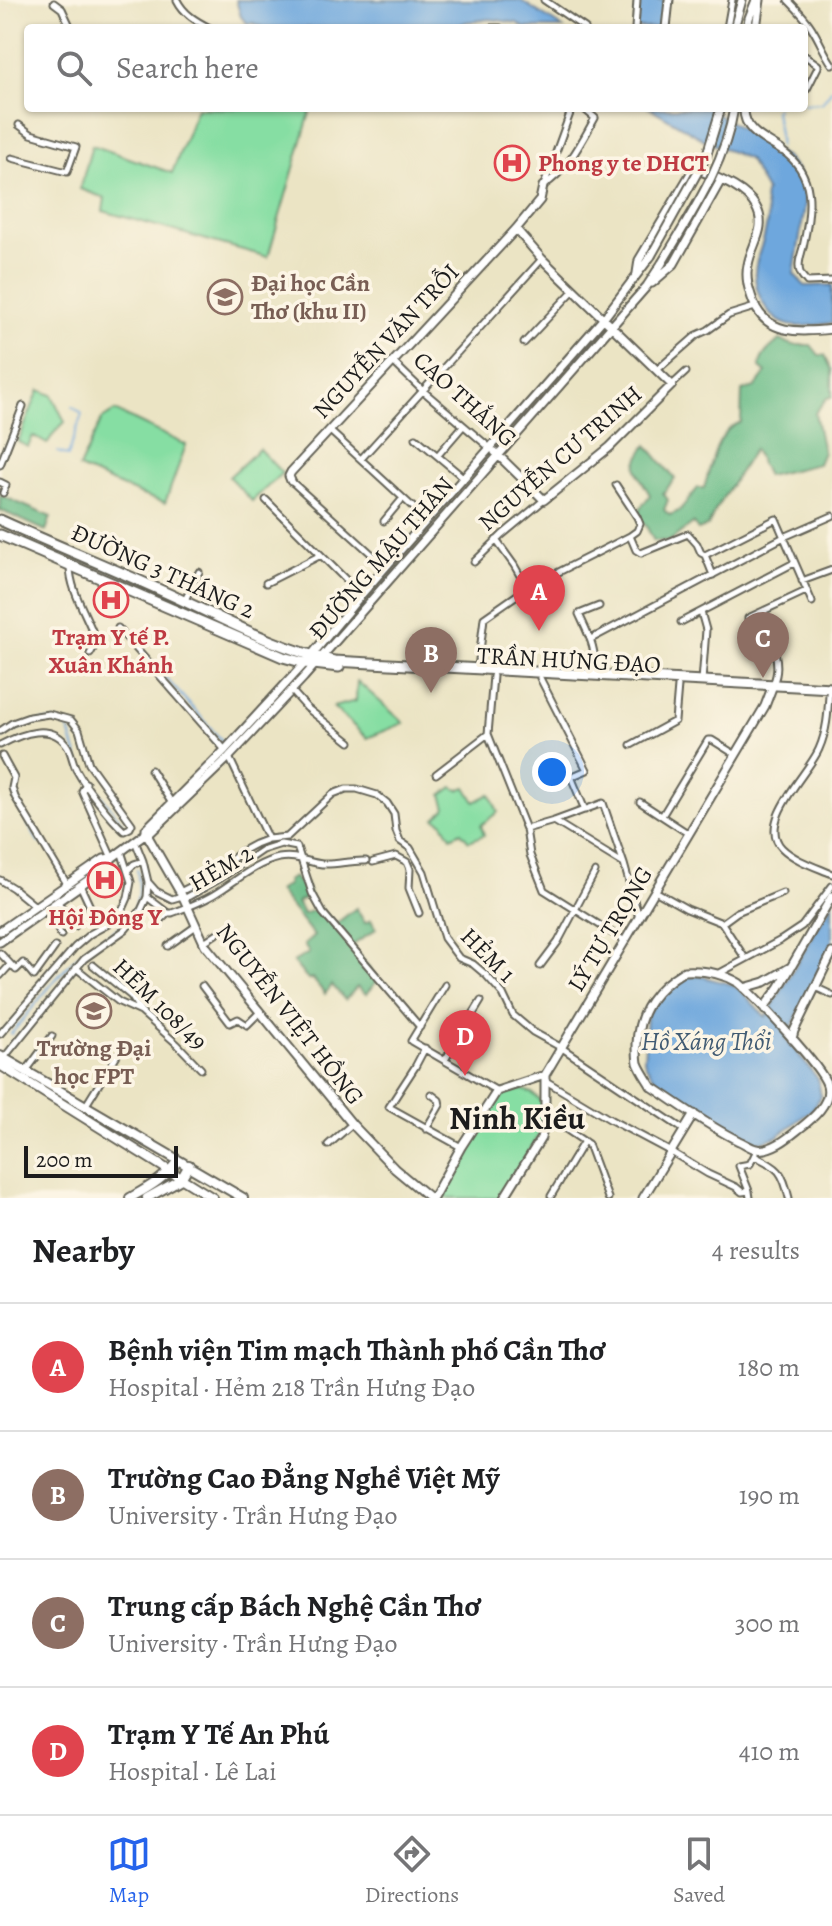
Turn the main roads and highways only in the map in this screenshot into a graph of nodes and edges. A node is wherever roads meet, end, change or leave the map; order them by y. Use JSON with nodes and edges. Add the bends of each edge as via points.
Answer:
{"nodes":[{"id":1,"x":0,"y":520,"type":"edge"},
{"id":2,"x":0,"y":535,"type":"edge"},
{"id":3,"x":48,"y":538,"type":"junction"},
{"id":4,"x":43,"y":555,"type":"junction"},
{"id":5,"x":312,"y":660,"type":"junction"},
{"id":6,"x":771,"y":688,"type":"junction"},
{"id":7,"x":831,"y":692,"type":"edge"},
{"id":8,"x":1,"y":1062,"type":"edge"},
{"id":9,"x":178,"y":1160,"type":"junction"},
{"id":10,"x":189,"y":1165,"type":"junction"},
{"id":11,"x":170,"y":1171,"type":"junction"},
{"id":12,"x":181,"y":1179,"type":"junction"},
{"id":13,"x":130,"y":1198,"type":"edge"},
{"id":14,"x":147,"y":1198,"type":"edge"},
{"id":15,"x":213,"y":1198,"type":"edge"},
{"id":16,"x":243,"y":1198,"type":"edge"}],
"edges":[{"from":1,"to":3,"type":"highway","name":"ĐƯỜNG 3 THÁNG 2"},
{"from":2,"to":4,"type":"highway","name":"ĐƯỜNG 3 THÁNG 2"},
{"from":3,"to":4,"type":"main road"},
{"from":3,"to":5,"type":"highway","name":"ĐƯỜNG 3 THÁNG 2"},
{"from":4,"to":5,"type":"highway","name":"ĐƯỜNG 3 THÁNG 2","via":[[283,657]]},
{"from":5,"to":6,"type":"highway","name":"TRẦN HƯNG ĐẠO"},
{"from":5,"to":6,"type":"highway","name":"TRẦN HƯNG ĐẠO","via":[[334,667]]},
{"from":6,"to":7,"type":"highway","name":"TRẦN HƯNG ĐẠO"},
{"from":8,"to":9,"type":"main road"},
{"from":8,"to":11,"type":"main road"},
{"from":9,"to":10,"type":"main road"},
{"from":9,"to":11,"type":"main road"},
{"from":10,"to":12,"type":"main road"},
{"from":10,"to":16,"type":"main road"},
{"from":11,"to":12,"type":"main road"},
{"from":11,"to":13,"type":"main road"},
{"from":12,"to":14,"type":"main road"},
{"from":12,"to":15,"type":"main road"}]}
